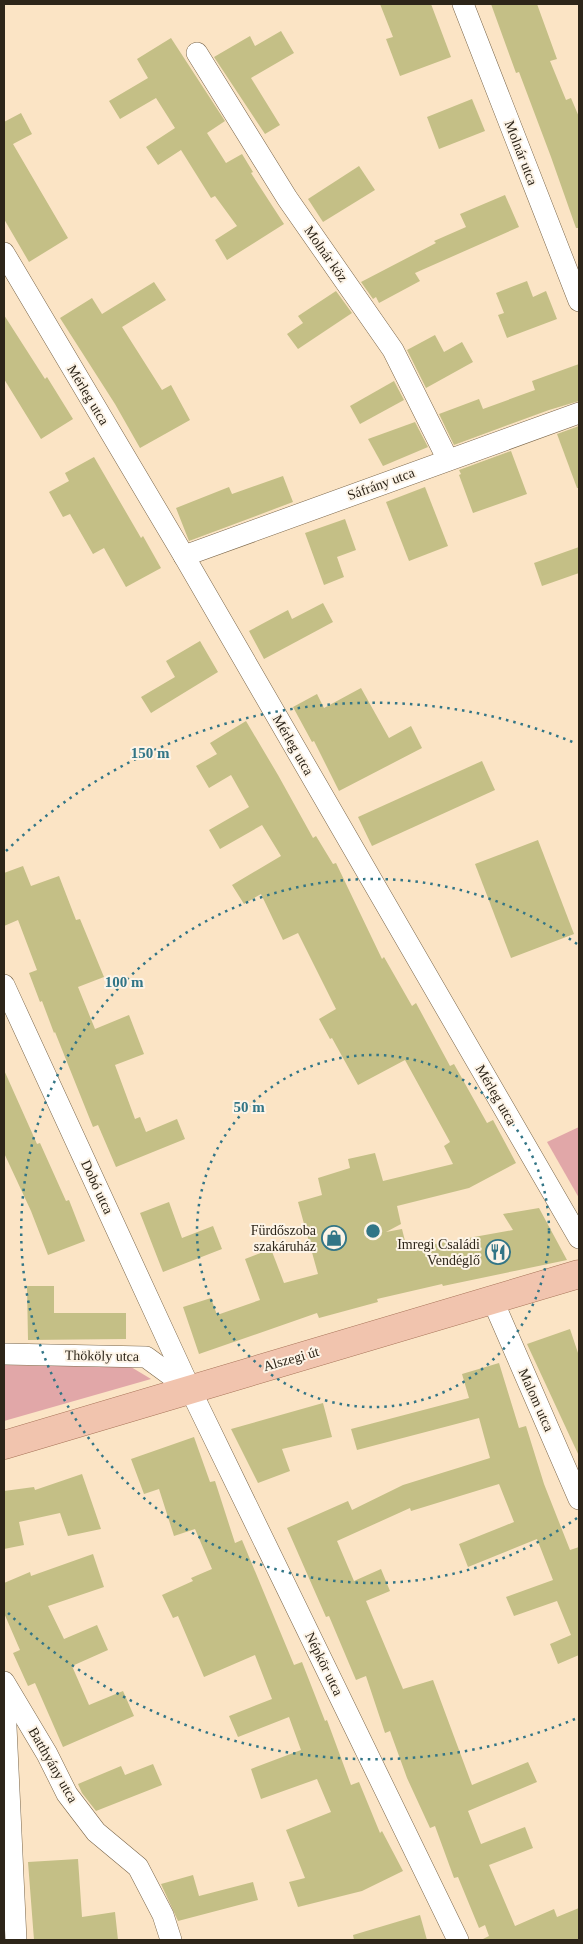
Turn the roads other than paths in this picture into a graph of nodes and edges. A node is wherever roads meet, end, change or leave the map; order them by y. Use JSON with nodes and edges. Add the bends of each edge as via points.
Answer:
{"nodes":[{"id":1,"x":464,"y":4,"type":"edge"},
{"id":2,"x":197,"y":53,"type":"dead end"},
{"id":3,"x":4,"y":253,"type":"edge"},
{"id":4,"x":579,"y":302,"type":"edge"},
{"id":5,"x":579,"y":413,"type":"edge"},
{"id":6,"x":448,"y":460,"type":"junction"},
{"id":7,"x":184,"y":556,"type":"junction"},
{"id":8,"x":4,"y":985,"type":"edge"},
{"id":9,"x":579,"y":1238,"type":"edge"},
{"id":10,"x":579,"y":1274,"type":"edge"},
{"id":11,"x":493,"y":1301,"type":"junction"},
{"id":12,"x":4,"y":1354,"type":"edge"},
{"id":13,"x":190,"y":1389,"type":"junction"},
{"id":14,"x":4,"y":1445,"type":"edge"},
{"id":15,"x":579,"y":1499,"type":"edge"},
{"id":16,"x":4,"y":1681,"type":"edge"},
{"id":17,"x":16,"y":1940,"type":"edge"},
{"id":18,"x":171,"y":1940,"type":"edge"},
{"id":19,"x":458,"y":1940,"type":"edge"}],
"edges":[{"from":1,"to":4,"type":"street","name":"Molnár utca"},
{"from":2,"to":6,"type":"street","name":"Molnár köz","via":[[287,198],[393,350]]},
{"from":3,"to":7,"type":"street","name":"Mérleg utca"},
{"from":5,"to":6,"type":"street","name":"Sáfrány utca"},
{"from":6,"to":7,"type":"street","name":"Sáfrány utca"},
{"from":7,"to":9,"type":"street","name":"Mérleg utca"},
{"from":8,"to":13,"type":"street","name":"Dobó utca"},
{"from":10,"to":11,"type":"main road","name":"Alszegi út"},
{"from":11,"to":13,"type":"main road","name":"Alszegi út"},
{"from":11,"to":15,"type":"street","name":"Malom utca"},
{"from":12,"to":13,"type":"street","name":"Thököly utca","via":[[146,1357]]},
{"from":13,"to":14,"type":"main road","name":"Alszegi út"},
{"from":13,"to":19,"type":"street","name":"Népkör utca"},
{"from":16,"to":17,"type":"street"},
{"from":16,"to":18,"type":"street","name":"Batthyány utca","via":[[67,1794],[96,1832],[138,1867],[163,1914]]}]}
